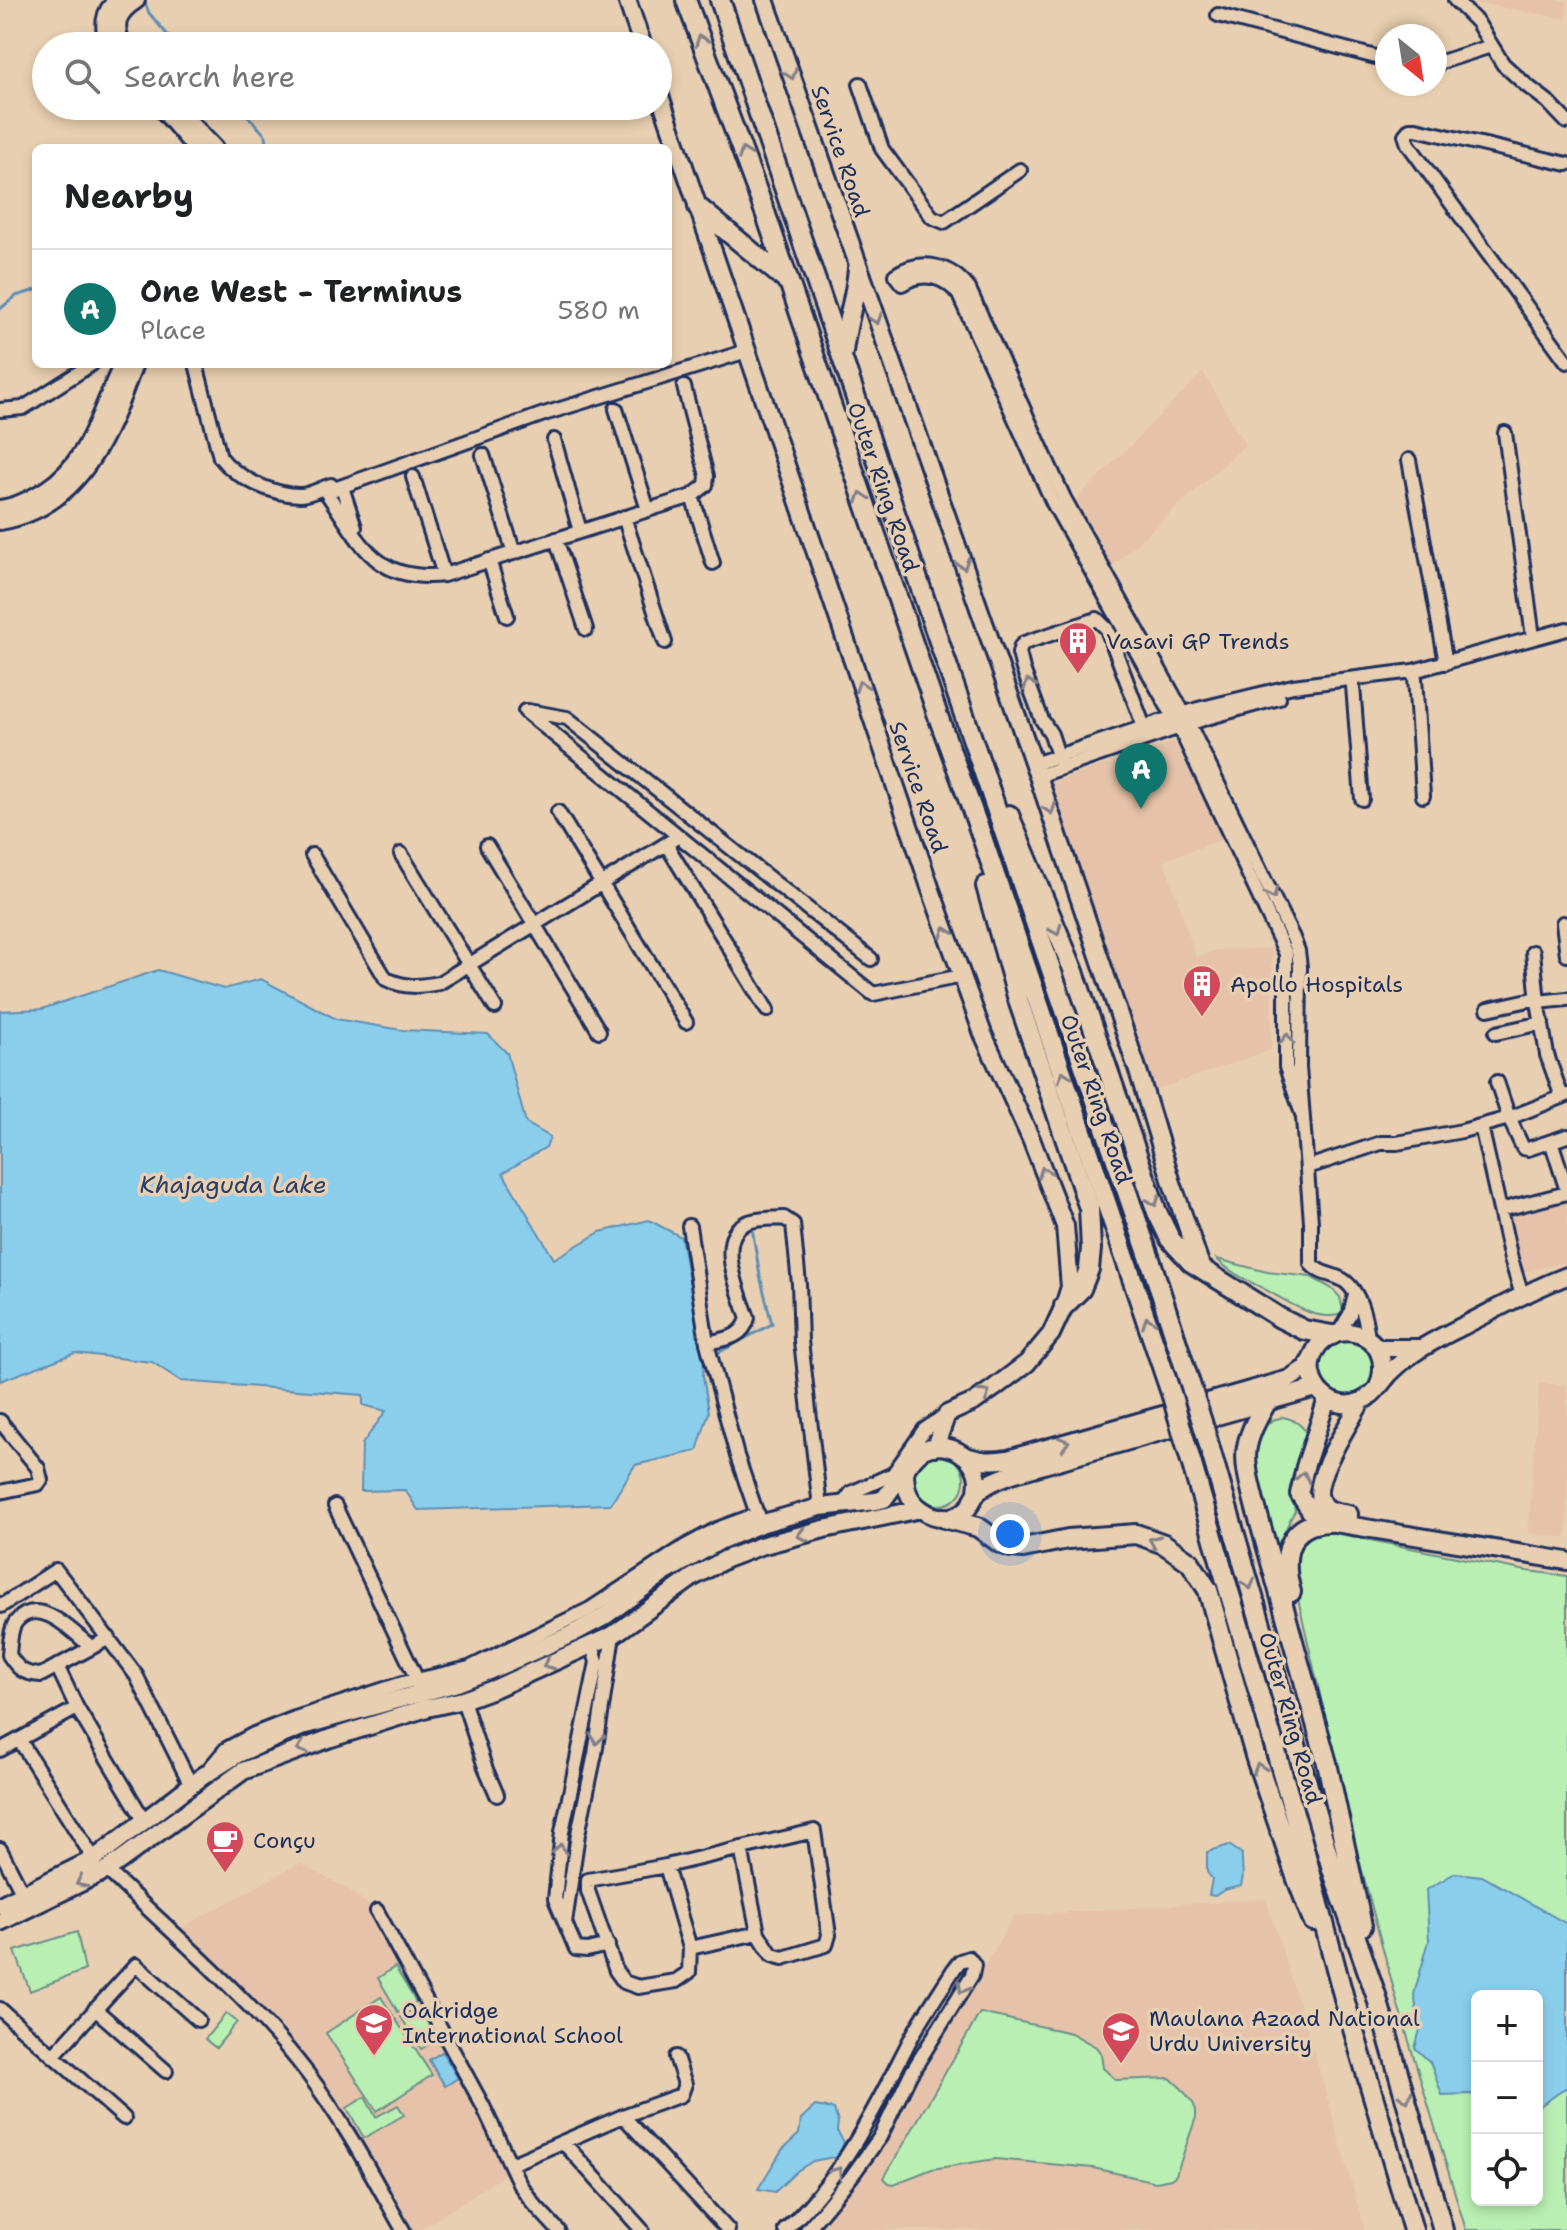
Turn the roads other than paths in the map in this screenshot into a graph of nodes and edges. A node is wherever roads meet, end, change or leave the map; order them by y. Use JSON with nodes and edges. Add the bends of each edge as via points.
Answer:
{"nodes":[{"id":1,"x":627,"y":0,"type":"edge"},
{"id":2,"x":686,"y":0,"type":"edge"},
{"id":3,"x":720,"y":0,"type":"edge"},
{"id":4,"x":765,"y":0,"type":"edge"},
{"id":5,"x":1455,"y":0,"type":"edge"},
{"id":6,"x":122,"y":2,"type":"edge"},
{"id":7,"x":1218,"y":15,"type":"dead end"},
{"id":8,"x":106,"y":32,"type":"edge"},
{"id":9,"x":118,"y":32,"type":"edge"},
{"id":10,"x":638,"y":32,"type":"edge"},
{"id":11,"x":1491,"y":46,"type":"junction"},
{"id":12,"x":1375,"y":57,"type":"edge"},
{"id":13,"x":1447,"y":60,"type":"edge"},
{"id":14,"x":743,"y":70,"type":"junction"},
{"id":15,"x":717,"y":81,"type":"junction"},
{"id":16,"x":860,"y":84,"type":"dead end"},
{"id":17,"x":172,"y":120,"type":"edge"},
{"id":18,"x":187,"y":120,"type":"edge"},
{"id":19,"x":668,"y":120,"type":"edge"},
{"id":20,"x":1567,"y":122,"type":"edge"},
{"id":21,"x":193,"y":144,"type":"edge"},
{"id":22,"x":210,"y":144,"type":"edge"},
{"id":23,"x":1567,"y":164,"type":"edge"},
{"id":24,"x":1020,"y":170,"type":"dead end"},
{"id":25,"x":698,"y":207,"type":"junction"},
{"id":26,"x":858,"y":268,"type":"junction"},
{"id":27,"x":789,"y":283,"type":"junction"},
{"id":28,"x":967,"y":298,"type":"junction"},
{"id":29,"x":746,"y":349,"type":"junction"},
{"id":30,"x":842,"y":357,"type":"junction"},
{"id":31,"x":1567,"y":362,"type":"edge"},
{"id":32,"x":86,"y":368,"type":"edge"},
{"id":33,"x":121,"y":368,"type":"edge"},
{"id":34,"x":132,"y":368,"type":"edge"},
{"id":35,"x":199,"y":368,"type":"edge"},
{"id":36,"x":684,"y":387,"type":"dead end"},
{"id":37,"x":616,"y":409,"type":"dead end"},
{"id":38,"x":0,"y":410,"type":"edge"},
{"id":39,"x":1505,"y":433,"type":"dead end"},
{"id":40,"x":554,"y":440,"type":"dead end"},
{"id":41,"x":483,"y":455,"type":"dead end"},
{"id":42,"x":1409,"y":460,"type":"dead end"},
{"id":43,"x":413,"y":477,"type":"dead end"},
{"id":44,"x":342,"y":487,"type":"junction"},
{"id":45,"x":325,"y":490,"type":"junction"},
{"id":46,"x":692,"y":496,"type":"junction"},
{"id":47,"x":0,"y":509,"type":"edge"},
{"id":48,"x":648,"y":510,"type":"junction"},
{"id":49,"x":624,"y":517,"type":"junction"},
{"id":50,"x":0,"y":521,"type":"edge"},
{"id":51,"x":580,"y":531,"type":"junction"},
{"id":52,"x":556,"y":539,"type":"junction"},
{"id":53,"x":360,"y":541,"type":"junction"},
{"id":54,"x":514,"y":553,"type":"junction"},
{"id":55,"x":489,"y":560,"type":"junction"},
{"id":56,"x":713,"y":563,"type":"dead end"},
{"id":57,"x":444,"y":575,"type":"junction"},
{"id":58,"x":507,"y":616,"type":"dead end"},
{"id":59,"x":586,"y":629,"type":"dead end"},
{"id":60,"x":1567,"y":629,"type":"edge"},
{"id":61,"x":1533,"y":637,"type":"junction"},
{"id":62,"x":1567,"y":637,"type":"edge"},
{"id":63,"x":665,"y":642,"type":"dead end"},
{"id":64,"x":1446,"y":663,"type":"junction"},
{"id":65,"x":1415,"y":678,"type":"junction"},
{"id":66,"x":1353,"y":686,"type":"junction"},
{"id":67,"x":962,"y":707,"type":"junction"},
{"id":68,"x":938,"y":716,"type":"junction"},
{"id":69,"x":1182,"y":720,"type":"junction"},
{"id":70,"x":1144,"y":727,"type":"junction"},
{"id":71,"x":1060,"y":762,"type":"junction"},
{"id":72,"x":1036,"y":770,"type":"junction"},
{"id":73,"x":1423,"y":796,"type":"dead end"},
{"id":74,"x":1362,"y":799,"type":"dead end"},
{"id":75,"x":558,"y":812,"type":"dead end"},
{"id":76,"x":679,"y":836,"type":"junction"},
{"id":77,"x":666,"y":844,"type":"junction"},
{"id":78,"x":487,"y":846,"type":"dead end"},
{"id":79,"x":401,"y":854,"type":"dead end"},
{"id":80,"x":312,"y":855,"type":"dead end"},
{"id":81,"x":601,"y":883,"type":"junction"},
{"id":82,"x":1563,"y":923,"type":"dead end"},
{"id":83,"x":534,"y":924,"type":"junction"},
{"id":84,"x":857,"y":948,"type":"junction"},
{"id":85,"x":1533,"y":952,"type":"dead end"},
{"id":86,"x":1567,"y":955,"type":"edge"},
{"id":87,"x":871,"y":959,"type":"dead end"},
{"id":88,"x":469,"y":965,"type":"junction"},
{"id":89,"x":841,"y":968,"type":"junction"},
{"id":90,"x":962,"y":976,"type":"junction"},
{"id":91,"x":1567,"y":999,"type":"edge"},
{"id":92,"x":1538,"y":1000,"type":"junction"},
{"id":93,"x":495,"y":1007,"type":"dead end"},
{"id":94,"x":1488,"y":1009,"type":"dead end"},
{"id":95,"x":767,"y":1010,"type":"dead end"},
{"id":96,"x":686,"y":1022,"type":"dead end"},
{"id":97,"x":1542,"y":1023,"type":"junction"},
{"id":98,"x":599,"y":1031,"type":"dead end"},
{"id":99,"x":1496,"y":1033,"type":"dead end"},
{"id":100,"x":1497,"y":1082,"type":"dead end"},
{"id":101,"x":1565,"y":1096,"type":"edge"},
{"id":102,"x":1509,"y":1118,"type":"junction"},
{"id":103,"x":1481,"y":1126,"type":"junction"},
{"id":104,"x":1567,"y":1136,"type":"edge"},
{"id":105,"x":1553,"y":1147,"type":"dead end"},
{"id":106,"x":1314,"y":1165,"type":"dead end"},
{"id":107,"x":1567,"y":1192,"type":"edge"},
{"id":108,"x":1500,"y":1210,"type":"junction"},
{"id":109,"x":689,"y":1226,"type":"dead end"},
{"id":110,"x":1202,"y":1269,"type":"junction"},
{"id":111,"x":1567,"y":1276,"type":"edge"},
{"id":112,"x":1355,"y":1295,"type":"junction"},
{"id":113,"x":1522,"y":1295,"type":"junction"},
{"id":114,"x":1064,"y":1306,"type":"junction"},
{"id":115,"x":1335,"y":1334,"type":"junction"},
{"id":116,"x":707,"y":1343,"type":"junction"},
{"id":117,"x":1373,"y":1343,"type":"junction"},
{"id":118,"x":1422,"y":1348,"type":"junction"},
{"id":119,"x":1312,"y":1358,"type":"junction"},
{"id":120,"x":1378,"y":1387,"type":"junction"},
{"id":121,"x":1322,"y":1393,"type":"junction"},
{"id":122,"x":1267,"y":1401,"type":"junction"},
{"id":123,"x":1361,"y":1402,"type":"junction"},
{"id":124,"x":947,"y":1414,"type":"junction"},
{"id":125,"x":0,"y":1421,"type":"edge"},
{"id":126,"x":935,"y":1447,"type":"junction"},
{"id":127,"x":962,"y":1454,"type":"junction"},
{"id":128,"x":905,"y":1470,"type":"junction"},
{"id":129,"x":0,"y":1492,"type":"edge"},
{"id":130,"x":977,"y":1493,"type":"junction"},
{"id":131,"x":842,"y":1505,"type":"junction"},
{"id":132,"x":335,"y":1506,"type":"dead end"},
{"id":133,"x":820,"y":1507,"type":"junction"},
{"id":134,"x":921,"y":1509,"type":"junction"},
{"id":135,"x":1326,"y":1513,"type":"junction"},
{"id":136,"x":944,"y":1518,"type":"junction"},
{"id":137,"x":759,"y":1519,"type":"junction"},
{"id":138,"x":1567,"y":1550,"type":"edge"},
{"id":139,"x":1567,"y":1561,"type":"edge"},
{"id":140,"x":0,"y":1604,"type":"edge"},
{"id":141,"x":613,"y":1635,"type":"junction"},
{"id":142,"x":109,"y":1638,"type":"junction"},
{"id":143,"x":589,"y":1646,"type":"junction"},
{"id":144,"x":91,"y":1647,"type":"junction"},
{"id":145,"x":57,"y":1666,"type":"junction"},
{"id":146,"x":420,"y":1686,"type":"junction"},
{"id":147,"x":463,"y":1700,"type":"junction"},
{"id":148,"x":77,"y":1708,"type":"junction"},
{"id":149,"x":20,"y":1741,"type":"junction"},
{"id":150,"x":0,"y":1750,"type":"edge"},
{"id":151,"x":1327,"y":1763,"type":"junction"},
{"id":152,"x":197,"y":1781,"type":"junction"},
{"id":153,"x":497,"y":1795,"type":"dead end"},
{"id":154,"x":144,"y":1820,"type":"junction"},
{"id":155,"x":1330,"y":1829,"type":"junction"},
{"id":156,"x":1293,"y":1840,"type":"junction"},
{"id":157,"x":741,"y":1848,"type":"junction"},
{"id":158,"x":0,"y":1849,"type":"edge"},
{"id":159,"x":101,"y":1864,"type":"junction"},
{"id":160,"x":666,"y":1866,"type":"junction"},
{"id":161,"x":23,"y":1894,"type":"junction"},
{"id":162,"x":0,"y":1905,"type":"edge"},
{"id":163,"x":377,"y":1911,"type":"dead end"},
{"id":164,"x":0,"y":1922,"type":"edge"},
{"id":165,"x":565,"y":1926,"type":"junction"},
{"id":166,"x":758,"y":1933,"type":"junction"},
{"id":167,"x":607,"y":1944,"type":"junction"},
{"id":168,"x":690,"y":1948,"type":"junction"},
{"id":169,"x":0,"y":2009,"type":"edge"},
{"id":170,"x":95,"y":2009,"type":"junction"},
{"id":171,"x":198,"y":2020,"type":"dead end"},
{"id":172,"x":53,"y":2056,"type":"junction"},
{"id":173,"x":676,"y":2057,"type":"dead end"},
{"id":174,"x":166,"y":2071,"type":"dead end"},
{"id":175,"x":623,"y":2116,"type":"junction"},
{"id":176,"x":124,"y":2118,"type":"dead end"},
{"id":177,"x":563,"y":2142,"type":"junction"},
{"id":178,"x":511,"y":2164,"type":"junction"},
{"id":179,"x":403,"y":2230,"type":"edge"},
{"id":180,"x":558,"y":2230,"type":"edge"},
{"id":181,"x":642,"y":2230,"type":"edge"},
{"id":182,"x":728,"y":2230,"type":"edge"},
{"id":183,"x":785,"y":2230,"type":"edge"},
{"id":184,"x":807,"y":2230,"type":"edge"},
{"id":185,"x":1413,"y":2230,"type":"edge"},
{"id":186,"x":1443,"y":2230,"type":"edge"}],
"edges":[{"from":1,"to":10,"type":"main road"},
{"from":15,"to":2,"type":"highway","name":"Outer Ring Road","one_way":true},
{"from":3,"to":14,"type":"highway","name":"Outer Ring Road"},
{"from":4,"to":26,"type":"main road","name":"Service Road","one_way":true},
{"from":5,"to":11,"type":"street"},
{"from":6,"to":8,"type":"main road","via":[[112,5],[105,19]]},
{"from":6,"to":9,"type":"main road"},
{"from":7,"to":12,"type":"street"},
{"from":11,"to":13,"type":"street"},
{"from":11,"to":20,"type":"street","via":[[1503,64]]},
{"from":14,"to":15,"type":"highway"},
{"from":14,"to":30,"type":"highway","name":"Outer Ring Road"},
{"from":27,"to":15,"type":"highway","name":"Outer Ring Road","one_way":true},
{"from":16,"to":24,"type":"street","via":[[882,149],[932,217],[944,222]]},
{"from":17,"to":21,"type":"main road"},
{"from":18,"to":22,"type":"main road"},
{"from":19,"to":25,"type":"main road","name":"Service Road"},
{"from":23,"to":31,"type":"street","via":[[1416,129],[1405,135]]},
{"from":25,"to":27,"type":"highway"},
{"from":25,"to":29,"type":"main road","name":"Service Road"},
{"from":26,"to":30,"type":"highway"},
{"from":26,"to":72,"type":"main road","name":"Service Road","one_way":true},
{"from":68,"to":27,"type":"highway","name":"Outer Ring Road","one_way":true},
{"from":28,"to":28,"type":"street","via":[[939,279],[920,277],[902,284],[895,275],[918,265],[935,265],[958,276]]},
{"from":28,"to":69,"type":"street","via":[[1053,503]]},
{"from":29,"to":44,"type":"street"},
{"from":29,"to":45,"type":"street","via":[[539,411]]},
{"from":90,"to":29,"type":"main road","name":"Service Road","one_way":true},
{"from":30,"to":67,"type":"highway","name":"Outer Ring Road"},
{"from":32,"to":38,"type":"street","via":[[23,408]]},
{"from":33,"to":47,"type":"main road","via":[[73,469],[32,499]]},
{"from":34,"to":50,"type":"main road","via":[[96,453],[77,480],[35,509]]},
{"from":35,"to":45,"type":"street","via":[[220,457],[229,469],[283,493]]},
{"from":36,"to":46,"type":"street","via":[[707,476],[706,485]]},
{"from":37,"to":48,"type":"street"},
{"from":39,"to":61,"type":"street"},
{"from":40,"to":51,"type":"street"},
{"from":41,"to":54,"type":"street"},
{"from":42,"to":64,"type":"street"},
{"from":43,"to":57,"type":"street"},
{"from":44,"to":45,"type":"street"},
{"from":44,"to":53,"type":"street"},
{"from":45,"to":53,"type":"street"},
{"from":46,"to":48,"type":"street"},
{"from":46,"to":56,"type":"street"},
{"from":48,"to":49,"type":"street"},
{"from":49,"to":51,"type":"street"},
{"from":49,"to":63,"type":"street"},
{"from":51,"to":52,"type":"street"},
{"from":52,"to":54,"type":"street"},
{"from":52,"to":59,"type":"street"},
{"from":53,"to":57,"type":"street","via":[[379,563],[401,573]]},
{"from":54,"to":55,"type":"street"},
{"from":55,"to":57,"type":"street"},
{"from":55,"to":58,"type":"street"},
{"from":60,"to":61,"type":"street"},
{"from":61,"to":64,"type":"street"},
{"from":62,"to":65,"type":"street"},
{"from":64,"to":69,"type":"street","via":[[1293,686]]},
{"from":65,"to":66,"type":"street"},
{"from":65,"to":73,"type":"street"},
{"from":66,"to":69,"type":"street"},
{"from":66,"to":74,"type":"street"},
{"from":67,"to":110,"type":"highway","one_way":true,"via":[[1073,969],[1157,1212],[1177,1248]]},
{"from":67,"to":155,"type":"highway","name":"Outer Ring Road","one_way":true,"bridge":true,"via":[[1148,1253]]},
{"from":68,"to":114,"type":"highway","via":[[1011,977],[1089,1208],[1089,1269],[1081,1289]]},
{"from":156,"to":68,"type":"highway","name":"Outer Ring Road","one_way":true,"bridge":true,"via":[[1172,1396]]},
{"from":69,"to":70,"type":"street"},
{"from":69,"to":71,"type":"street"},
{"from":69,"to":112,"type":"street","via":[[1287,940],[1286,1067],[1302,1114],[1311,1264],[1318,1272],[1342,1279]]},
{"from":70,"to":71,"type":"street"},
{"from":71,"to":70,"type":"street","one_way":true,"via":[[1019,653],[1024,643],[1097,619],[1107,629]]},
{"from":71,"to":72,"type":"street"},
{"from":72,"to":110,"type":"main road","name":"Service Road","one_way":true},
{"from":75,"to":81,"type":"street"},
{"from":76,"to":77,"type":"street"},
{"from":76,"to":84,"type":"street","via":[[525,711],[567,718]]},
{"from":76,"to":89,"type":"street"},
{"from":77,"to":81,"type":"street"},
{"from":77,"to":95,"type":"street"},
{"from":78,"to":83,"type":"street"},
{"from":79,"to":88,"type":"street"},
{"from":80,"to":88,"type":"street","via":[[386,979],[420,987],[439,983]]},
{"from":81,"to":83,"type":"street"},
{"from":81,"to":96,"type":"street"},
{"from":82,"to":86,"type":"street"},
{"from":83,"to":88,"type":"street"},
{"from":83,"to":98,"type":"street"},
{"from":84,"to":87,"type":"street"},
{"from":84,"to":89,"type":"street"},
{"from":85,"to":92,"type":"street"},
{"from":88,"to":93,"type":"street"},
{"from":89,"to":90,"type":"street","via":[[873,994]]},
{"from":114,"to":90,"type":"main road","name":"Service Road","one_way":true,"via":[[1070,1287],[1065,1226]]},
{"from":91,"to":92,"type":"street"},
{"from":92,"to":94,"type":"street"},
{"from":92,"to":97,"type":"street"},
{"from":97,"to":99,"type":"street"},
{"from":97,"to":101,"type":"street","via":[[1547,1055]]},
{"from":100,"to":102,"type":"street"},
{"from":101,"to":102,"type":"street"},
{"from":102,"to":103,"type":"street"},
{"from":102,"to":104,"type":"street","via":[[1523,1148]]},
{"from":103,"to":106,"type":"street","via":[[1381,1143]]},
{"from":103,"to":108,"type":"street"},
{"from":105,"to":107,"type":"street"},
{"from":107,"to":108,"type":"street"},
{"from":108,"to":113,"type":"street"},
{"from":109,"to":116,"type":"street"},
{"from":110,"to":115,"type":"highway","via":[[1292,1324]]},
{"from":111,"to":113,"type":"main road"},
{"from":112,"to":115,"type":"street","via":[[1350,1314]]},
{"from":112,"to":117,"type":"street"},
{"from":113,"to":118,"type":"main road"},
{"from":124,"to":114,"type":"main road","name":"Service Road","one_way":true,"via":[[974,1402],[1027,1363],[1051,1334]]},
{"from":115,"to":117,"type":"main road","via":[[1358,1334]]},
{"from":115,"to":119,"type":"main road"},
{"from":116,"to":133,"type":"street","via":[[737,1335],[747,1325],[730,1254],[736,1231],[747,1222],[790,1220]]},
{"from":116,"to":137,"type":"street"},
{"from":117,"to":118,"type":"main road"},
{"from":117,"to":120,"type":"main road","via":[[1383,1361]]},
{"from":118,"to":120,"type":"main road"},
{"from":119,"to":121,"type":"main road","via":[[1311,1373]]},
{"from":127,"to":119,"type":"main road","one_way":true,"via":[[991,1462],[1008,1459],[1289,1379]]},
{"from":120,"to":123,"type":"main road"},
{"from":121,"to":122,"type":"main road"},
{"from":121,"to":123,"type":"main road","via":[[1338,1404]]},
{"from":135,"to":121,"type":"main road","one_way":true,"via":[[1313,1515],[1299,1494]]},
{"from":122,"to":130,"type":"main road","via":[[1012,1474]]},
{"from":122,"to":151,"type":"highway","via":[[1247,1441],[1245,1462]]},
{"from":123,"to":135,"type":"main road","via":[[1322,1477],[1319,1498]]},
{"from":124,"to":126,"type":"main road"},
{"from":124,"to":131,"type":"street","via":[[924,1430],[893,1474],[851,1493]]},
{"from":125,"to":129,"type":"street","via":[[38,1468],[41,1480]]},
{"from":126,"to":127,"type":"main road"},
{"from":126,"to":128,"type":"main road","via":[[919,1452]]},
{"from":127,"to":130,"type":"main road","via":[[973,1464]]},
{"from":128,"to":131,"type":"main road","via":[[884,1499]]},
{"from":128,"to":134,"type":"main road","via":[[906,1490]]},
{"from":130,"to":136,"type":"main road","via":[[970,1506]]},
{"from":131,"to":133,"type":"main road"},
{"from":132,"to":146,"type":"street"},
{"from":133,"to":137,"type":"main road"},
{"from":134,"to":136,"type":"main road"},
{"from":134,"to":141,"type":"main road","one_way":true,"via":[[824,1529],[726,1559]]},
{"from":135,"to":138,"type":"main road"},
{"from":135,"to":139,"type":"main road"},
{"from":135,"to":151,"type":"highway","via":[[1301,1530],[1286,1559],[1326,1727]]},
{"from":156,"to":136,"type":"highway","one_way":true,"via":[[1256,1759],[1208,1590],[1190,1562],[1164,1544],[1136,1534],[1023,1548]]},
{"from":137,"to":146,"type":"main road","via":[[691,1556],[602,1618],[513,1654],[462,1682]]},
{"from":140,"to":142,"type":"street","via":[[56,1570]]},
{"from":141,"to":143,"type":"main road"},
{"from":141,"to":165,"type":"street","one_way":true},
{"from":142,"to":144,"type":"street"},
{"from":142,"to":152,"type":"street"},
{"from":143,"to":147,"type":"main road","one_way":true},
{"from":165,"to":143,"type":"street","one_way":true,"via":[[555,1899],[562,1832],[597,1662]]},
{"from":144,"to":145,"type":"street"},
{"from":144,"to":145,"type":"street","via":[[51,1616],[30,1614],[18,1621],[9,1655],[15,1663],[29,1674],[41,1675]]},
{"from":145,"to":148,"type":"street"},
{"from":146,"to":152,"type":"main road","via":[[283,1734],[238,1754]]},
{"from":147,"to":153,"type":"street"},
{"from":147,"to":159,"type":"main road","one_way":true,"via":[[399,1716],[243,1771]]},
{"from":148,"to":149,"type":"street"},
{"from":148,"to":154,"type":"street"},
{"from":149,"to":150,"type":"street"},
{"from":149,"to":159,"type":"street"},
{"from":151,"to":155,"type":"highway"},
{"from":152,"to":154,"type":"main road"},
{"from":154,"to":159,"type":"main road"},
{"from":155,"to":186,"type":"highway","name":"Outer Ring Road","one_way":true},
{"from":156,"to":185,"type":"highway"},
{"from":157,"to":160,"type":"street"},
{"from":157,"to":166,"type":"street"},
{"from":157,"to":166,"type":"street","via":[[814,1831],[828,1941],[822,1948],[778,1958]]},
{"from":158,"to":161,"type":"street"},
{"from":159,"to":161,"type":"main road"},
{"from":159,"to":164,"type":"main road","one_way":true},
{"from":159,"to":179,"type":"street","via":[[254,2011],[306,2071],[351,2135]]},
{"from":160,"to":167,"type":"street","via":[[588,1880]]},
{"from":160,"to":168,"type":"street"},
{"from":161,"to":162,"type":"main road"},
{"from":163,"to":178,"type":"street"},
{"from":165,"to":167,"type":"street","via":[[576,1949]]},
{"from":166,"to":168,"type":"street"},
{"from":167,"to":168,"type":"street","via":[[620,1978],[638,1987],[676,1981],[689,1972]]},
{"from":169,"to":172,"type":"street"},
{"from":170,"to":171,"type":"street","via":[[136,1965]]},
{"from":170,"to":172,"type":"street"},
{"from":170,"to":174,"type":"street"},
{"from":172,"to":176,"type":"street"},
{"from":173,"to":175,"type":"street","via":[[685,2084],[681,2095]]},
{"from":175,"to":177,"type":"street"},
{"from":175,"to":182,"type":"street"},
{"from":177,"to":178,"type":"street"},
{"from":177,"to":181,"type":"street"},
{"from":178,"to":180,"type":"street","via":[[526,2194]]},
{"from":183,"to":184,"type":"street","one_way":true,"via":[[846,2159],[932,2004],[960,1961],[969,1958],[972,1975],[910,2075],[880,2137]]}]}
